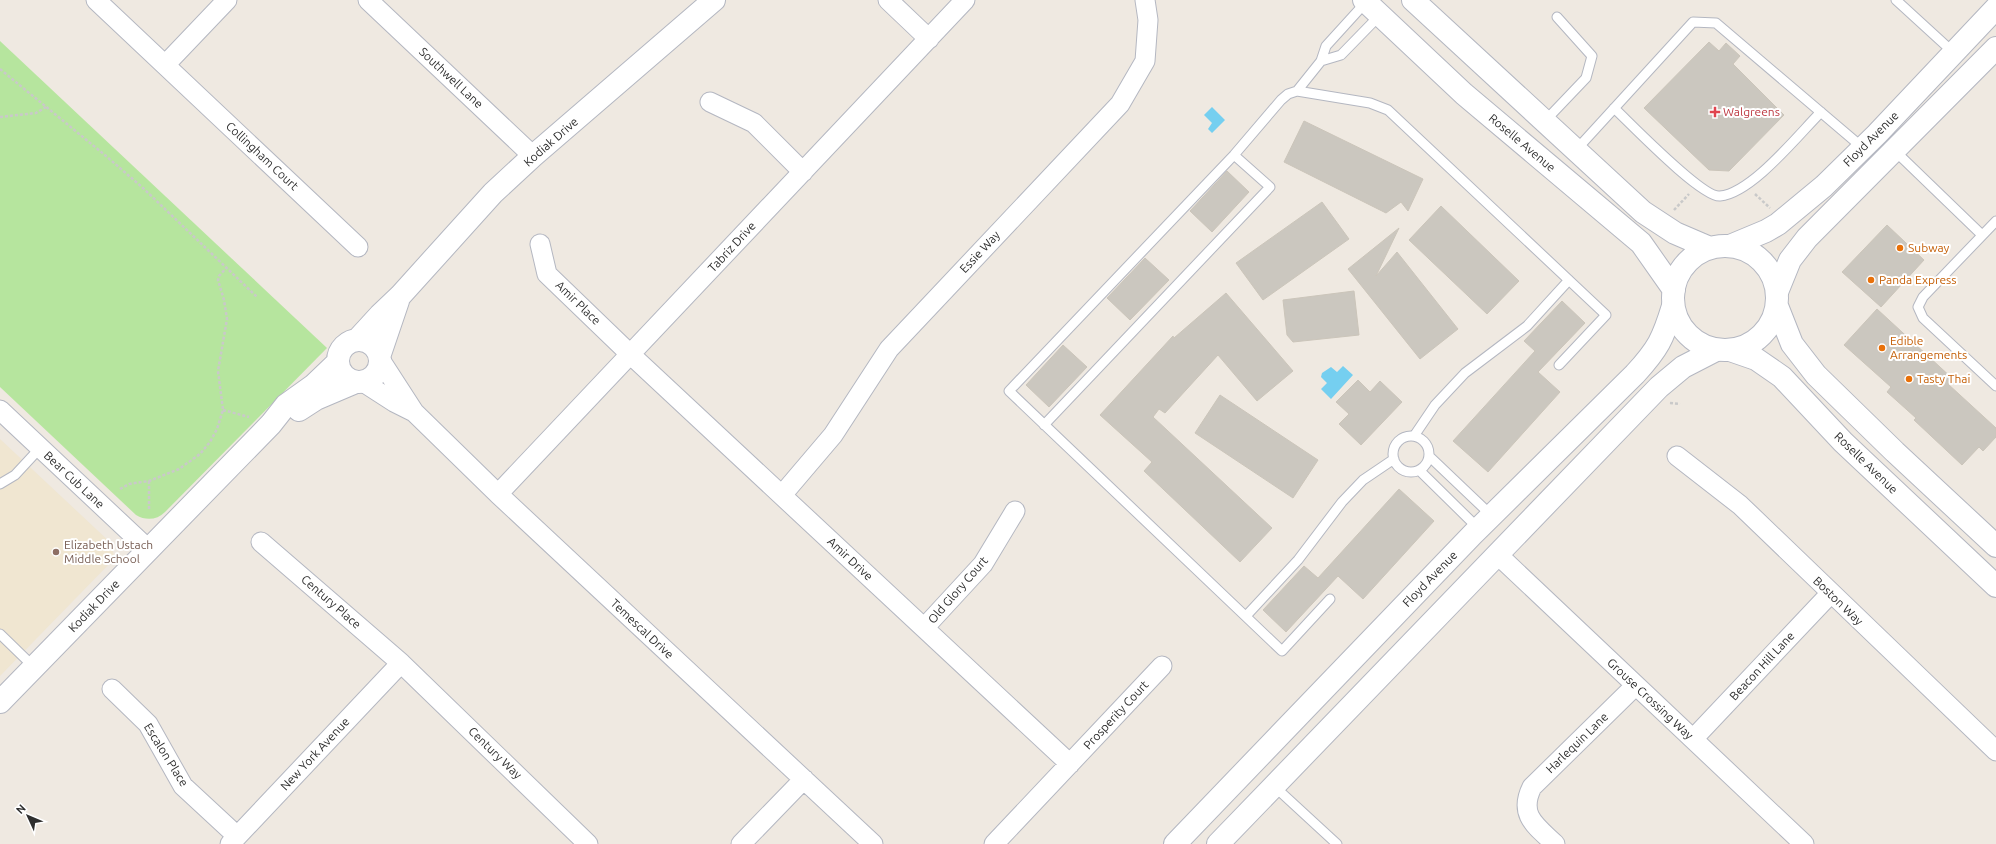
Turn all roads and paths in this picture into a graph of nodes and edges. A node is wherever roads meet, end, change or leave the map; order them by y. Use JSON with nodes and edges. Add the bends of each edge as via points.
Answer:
{"nodes":[{"id":1,"x":96,"y":0,"type":"edge"},
{"id":2,"x":227,"y":0,"type":"edge"},
{"id":3,"x":368,"y":0,"type":"edge"},
{"id":4,"x":714,"y":0,"type":"edge"},
{"id":5,"x":888,"y":0,"type":"edge"},
{"id":6,"x":966,"y":0,"type":"edge"},
{"id":7,"x":1145,"y":0,"type":"edge"},
{"id":8,"x":1413,"y":0,"type":"edge"},
{"id":9,"x":1896,"y":0,"type":"edge"},
{"id":10,"x":1370,"y":5,"type":"edge"},
{"id":11,"x":1996,"y":8,"type":"edge"},
{"id":12,"x":1557,"y":17,"type":"dead end"},
{"id":13,"x":929,"y":38,"type":"junction"},
{"id":14,"x":1996,"y":48,"type":"edge"},
{"id":15,"x":1954,"y":53,"type":"junction"},
{"id":16,"x":1321,"y":61,"type":"junction"},
{"id":17,"x":165,"y":65,"type":"junction"},
{"id":18,"x":0,"y":69,"type":"edge"},
{"id":19,"x":1297,"y":91,"type":"junction"},
{"id":20,"x":710,"y":102,"type":"dead end"},
{"id":21,"x":46,"y":107,"type":"junction"},
{"id":22,"x":1614,"y":108,"type":"junction"},
{"id":23,"x":1821,"y":112,"type":"junction"},
{"id":24,"x":0,"y":117,"type":"edge"},
{"id":25,"x":1545,"y":121,"type":"junction"},
{"id":26,"x":1864,"y":148,"type":"junction"},
{"id":27,"x":1576,"y":150,"type":"junction"},
{"id":28,"x":1895,"y":151,"type":"junction"},
{"id":29,"x":1234,"y":155,"type":"junction"},
{"id":30,"x":533,"y":156,"type":"junction"},
{"id":31,"x":802,"y":172,"type":"junction"},
{"id":32,"x":1753,"y":192,"type":"dead end"},
{"id":33,"x":1689,"y":194,"type":"dead end"},
{"id":34,"x":1772,"y":210,"type":"dead end"},
{"id":35,"x":1671,"y":213,"type":"dead end"},
{"id":36,"x":1996,"y":221,"type":"edge"},
{"id":37,"x":1982,"y":235,"type":"junction"},
{"id":38,"x":540,"y":244,"type":"dead end"},
{"id":39,"x":358,"y":247,"type":"dead end"},
{"id":40,"x":1720,"y":247,"type":"junction"},
{"id":41,"x":227,"y":267,"type":"junction"},
{"id":42,"x":1569,"y":280,"type":"junction"},
{"id":43,"x":400,"y":296,"type":"junction"},
{"id":44,"x":257,"y":297,"type":"dead end"},
{"id":45,"x":1673,"y":298,"type":"junction"},
{"id":46,"x":1777,"y":299,"type":"junction"},
{"id":47,"x":358,"y":339,"type":"junction"},
{"id":48,"x":1723,"y":350,"type":"junction"},
{"id":49,"x":630,"y":354,"type":"junction"},
{"id":50,"x":380,"y":357,"type":"junction"},
{"id":51,"x":337,"y":362,"type":"junction"},
{"id":52,"x":1559,"y":365,"type":"dead end"},
{"id":53,"x":360,"y":382,"type":"junction"},
{"id":54,"x":1996,"y":386,"type":"edge"},
{"id":55,"x":0,"y":410,"type":"edge"},
{"id":56,"x":223,"y":410,"type":"junction"},
{"id":57,"x":414,"y":412,"type":"junction"},
{"id":58,"x":249,"y":417,"type":"dead end"},
{"id":59,"x":271,"y":424,"type":"junction"},
{"id":60,"x":1044,"y":425,"type":"junction"},
{"id":61,"x":1414,"y":436,"type":"junction"},
{"id":62,"x":40,"y":448,"type":"junction"},
{"id":63,"x":1676,"y":456,"type":"dead end"},
{"id":64,"x":1430,"y":457,"type":"junction"},
{"id":65,"x":1394,"y":459,"type":"junction"},
{"id":66,"x":1420,"y":471,"type":"junction"},
{"id":67,"x":149,"y":481,"type":"junction"},
{"id":68,"x":0,"y":484,"type":"edge"},
{"id":69,"x":120,"y":489,"type":"dead end"},
{"id":70,"x":498,"y":494,"type":"junction"},
{"id":71,"x":782,"y":495,"type":"junction"},
{"id":72,"x":148,"y":509,"type":"dead end"},
{"id":73,"x":1015,"y":511,"type":"dead end"},
{"id":74,"x":1485,"y":522,"type":"junction"},
{"id":75,"x":261,"y":542,"type":"dead end"},
{"id":76,"x":1996,"y":546,"type":"edge"},
{"id":77,"x":149,"y":550,"type":"junction"},
{"id":78,"x":1497,"y":554,"type":"junction"},
{"id":79,"x":1994,"y":581,"type":"edge"},
{"id":80,"x":1830,"y":594,"type":"junction"},
{"id":81,"x":1330,"y":599,"type":"dead end"},
{"id":82,"x":1246,"y":616,"type":"junction"},
{"id":83,"x":924,"y":628,"type":"junction"},
{"id":84,"x":0,"y":634,"type":"edge"},
{"id":85,"x":401,"y":663,"type":"junction"},
{"id":86,"x":1162,"y":666,"type":"dead end"},
{"id":87,"x":34,"y":667,"type":"junction"},
{"id":88,"x":1635,"y":686,"type":"junction"},
{"id":89,"x":112,"y":689,"type":"dead end"},
{"id":90,"x":0,"y":702,"type":"edge"},
{"id":91,"x":1693,"y":739,"type":"junction"},
{"id":92,"x":1996,"y":751,"type":"edge"},
{"id":93,"x":1070,"y":764,"type":"junction"},
{"id":94,"x":804,"y":779,"type":"junction"},
{"id":95,"x":1274,"y":786,"type":"junction"},
{"id":96,"x":233,"y":840,"type":"edge"},
{"id":97,"x":588,"y":844,"type":"edge"},
{"id":98,"x":741,"y":844,"type":"edge"},
{"id":99,"x":873,"y":844,"type":"edge"},
{"id":100,"x":994,"y":844,"type":"edge"},
{"id":101,"x":1174,"y":844,"type":"edge"},
{"id":102,"x":1218,"y":844,"type":"edge"},
{"id":103,"x":1337,"y":844,"type":"edge"},
{"id":104,"x":1555,"y":844,"type":"edge"},
{"id":105,"x":1804,"y":844,"type":"edge"}],
"edges":[{"from":1,"to":17,"type":"street","name":"Collingham Court"},
{"from":2,"to":17,"type":"street"},
{"from":3,"to":30,"type":"street","name":"Southwell Lane"},
{"from":4,"to":30,"type":"street","name":"Kodiak Drive"},
{"from":5,"to":13,"type":"street"},
{"from":6,"to":13,"type":"street","name":"Tabriz Drive"},
{"from":7,"to":71,"type":"street","name":"Essie Way","via":[[1148,20],[1145,61],[1120,104],[889,349],[833,435]]},
{"from":8,"to":25,"type":"street"},
{"from":9,"to":15,"type":"lane"},
{"from":10,"to":16,"type":"lane","via":[[1326,46]]},
{"from":10,"to":16,"type":"lane","via":[[1341,55]]},
{"from":10,"to":45,"type":"street","name":"Roselle Avenue","via":[[1464,94],[1641,243]]},
{"from":11,"to":15,"type":"street","name":"Floyd Avenue"},
{"from":12,"to":25,"type":"lane","via":[[1592,56],[1586,78]]},
{"from":13,"to":31,"type":"street","name":"Tabriz Drive"},
{"from":14,"to":28,"type":"street","name":"Floyd Avenue"},
{"from":15,"to":26,"type":"street","name":"Floyd Avenue"},
{"from":15,"to":28,"type":"street","via":[[1967,64],[1898,134]]},
{"from":16,"to":19,"type":"lane"},
{"from":17,"to":39,"type":"street","name":"Collingham Court"},
{"from":18,"to":21,"type":"path"},
{"from":19,"to":29,"type":"lane","via":[[1281,100]]},
{"from":19,"to":42,"type":"lane","via":[[1370,103],[1388,110]]},
{"from":20,"to":31,"type":"street","via":[[754,124]]},
{"from":21,"to":24,"type":"path","via":[[36,112]]},
{"from":21,"to":41,"type":"path","via":[[133,179]]},
{"from":22,"to":23,"type":"lane","via":[[1689,179],[1705,192],[1719,197],[1736,192],[1755,180]]},
{"from":22,"to":23,"type":"lane","via":[[1693,22],[1716,23]]},
{"from":22,"to":27,"type":"lane"},
{"from":23,"to":26,"type":"lane"},
{"from":25,"to":27,"type":"street"},
{"from":26,"to":40,"type":"street","name":"Floyd Avenue","via":[[1778,224],[1766,231]]},
{"from":27,"to":40,"type":"street","via":[[1652,219],[1675,233]]},
{"from":28,"to":37,"type":"lane"},
{"from":28,"to":46,"type":"street","name":"Floyd Avenue","via":[[1797,250],[1786,269]]},
{"from":29,"to":60,"type":"lane","via":[[1009,391]]},
{"from":29,"to":60,"type":"lane","via":[[1270,187]]},
{"from":30,"to":43,"type":"street","name":"Kodiak Drive","via":[[493,193]]},
{"from":31,"to":49,"type":"street","name":"Tabriz Drive"},
{"from":32,"to":34,"type":"path"},
{"from":33,"to":35,"type":"path"},
{"from":36,"to":37,"type":"lane"},
{"from":37,"to":54,"type":"lane","via":[[1924,297],[1918,307],[1923,318]]},
{"from":38,"to":49,"type":"street","name":"Amir Place","via":[[547,274]]},
{"from":40,"to":45,"type":"street","via":[[1701,251],[1685,264],[1679,274]]},
{"from":40,"to":46,"type":"street","via":[[1752,253],[1773,277]]},
{"from":41,"to":44,"type":"path"},
{"from":41,"to":56,"type":"path","via":[[218,280],[227,319],[218,371]]},
{"from":42,"to":52,"type":"lane","via":[[1606,315]]},
{"from":42,"to":61,"type":"lane","via":[[1527,326],[1465,373],[1435,405]]},
{"from":43,"to":47,"type":"street","name":"Kodiak Drive"},
{"from":43,"to":50,"type":"street","name":"Kodiak Drive"},
{"from":45,"to":48,"type":"street","via":[[1679,323],[1690,337],[1705,347]]},
{"from":45,"to":74,"type":"street","name":"Floyd Avenue","via":[[1663,335],[1655,352]]},
{"from":46,"to":48,"type":"street","via":[[1768,327],[1761,336],[1742,348]]},
{"from":46,"to":76,"type":"street","via":[[1792,344],[1816,375]]},
{"from":47,"to":50,"type":"street","via":[[371,343]]},
{"from":47,"to":51,"type":"street","via":[[351,340],[341,349]]},
{"from":48,"to":78,"type":"street","via":[[1683,367],[1659,387]]},
{"from":48,"to":79,"type":"street","name":"Roselle Avenue","via":[[1756,359],[1774,370],[1843,442]]},
{"from":49,"to":70,"type":"street","name":"Tabriz Drive"},
{"from":49,"to":71,"type":"street","name":"Amir Drive"},
{"from":50,"to":53,"type":"street","via":[[376,374]]},
{"from":50,"to":57,"type":"street","name":"Temescal Drive"},
{"from":51,"to":53,"type":"street","via":[[343,376]]},
{"from":51,"to":59,"type":"street","name":"Kodiak Drive","via":[[314,385],[286,405]]},
{"from":53,"to":57,"type":"street","name":"Temescal Drive"},
{"from":53,"to":59,"type":"street","name":"Kodiak Drive","via":[[316,399],[294,414]]},
{"from":55,"to":62,"type":"street","name":"Bear Cub Lane"},
{"from":56,"to":58,"type":"path"},
{"from":56,"to":67,"type":"path","via":[[213,436],[200,454],[179,469]]},
{"from":57,"to":70,"type":"street","name":"Temescal Drive"},
{"from":59,"to":77,"type":"street","name":"Kodiak Drive"},
{"from":60,"to":82,"type":"lane"},
{"from":61,"to":64,"type":"lane","via":[[1426,443]]},
{"from":61,"to":65,"type":"lane","via":[[1407,437],[1396,445]]},
{"from":62,"to":68,"type":"lane","via":[[15,474]]},
{"from":62,"to":77,"type":"street","name":"Bear Cub Lane"},
{"from":63,"to":80,"type":"street","name":"Boston Way","via":[[1740,505]]},
{"from":64,"to":66,"type":"lane"},
{"from":64,"to":74,"type":"lane"},
{"from":65,"to":66,"type":"lane","via":[[1402,470],[1409,473]]},
{"from":65,"to":82,"type":"lane","via":[[1363,480],[1342,502],[1298,560]]},
{"from":66,"to":74,"type":"lane"},
{"from":67,"to":69,"type":"path","via":[[136,482]]},
{"from":67,"to":72,"type":"path"},
{"from":70,"to":94,"type":"street","name":"Temescal Drive"},
{"from":71,"to":83,"type":"street","name":"Amir Drive"},
{"from":73,"to":83,"type":"street","name":"Old Glory Court","via":[[983,564]]},
{"from":74,"to":101,"type":"street","name":"Floyd Avenue"},
{"from":75,"to":85,"type":"street","name":"Century Place"},
{"from":77,"to":87,"type":"street","name":"Kodiak Drive"},
{"from":78,"to":88,"type":"street","name":"Grouse Crossing Way"},
{"from":78,"to":95,"type":"street"},
{"from":80,"to":91,"type":"street","name":"Beacon Hill Lane"},
{"from":80,"to":92,"type":"street","name":"Boston Way"},
{"from":81,"to":82,"type":"lane","via":[[1282,651]]},
{"from":83,"to":93,"type":"street","name":"Amir Drive"},
{"from":84,"to":87,"type":"lane"},
{"from":85,"to":96,"type":"street","name":"New York Avenue"},
{"from":85,"to":97,"type":"street","name":"Century Way"},
{"from":86,"to":93,"type":"street","name":"Prosperity Court"},
{"from":87,"to":90,"type":"street","name":"Kodiak Drive"},
{"from":88,"to":91,"type":"street","name":"Grouse Crossing Way"},
{"from":88,"to":104,"type":"street","name":"Harlequin Lane","via":[[1532,787],[1526,805],[1529,817]]},
{"from":89,"to":96,"type":"street","name":"Escalon Place","via":[[148,724],[183,786]]},
{"from":91,"to":105,"type":"street","name":"Grouse Crossing Way"},
{"from":93,"to":100,"type":"street","name":"Prosperity Court"},
{"from":94,"to":98,"type":"street"},
{"from":94,"to":99,"type":"street","name":"Temescal Drive"},
{"from":95,"to":102,"type":"street"},
{"from":95,"to":103,"type":"lane"}]}
